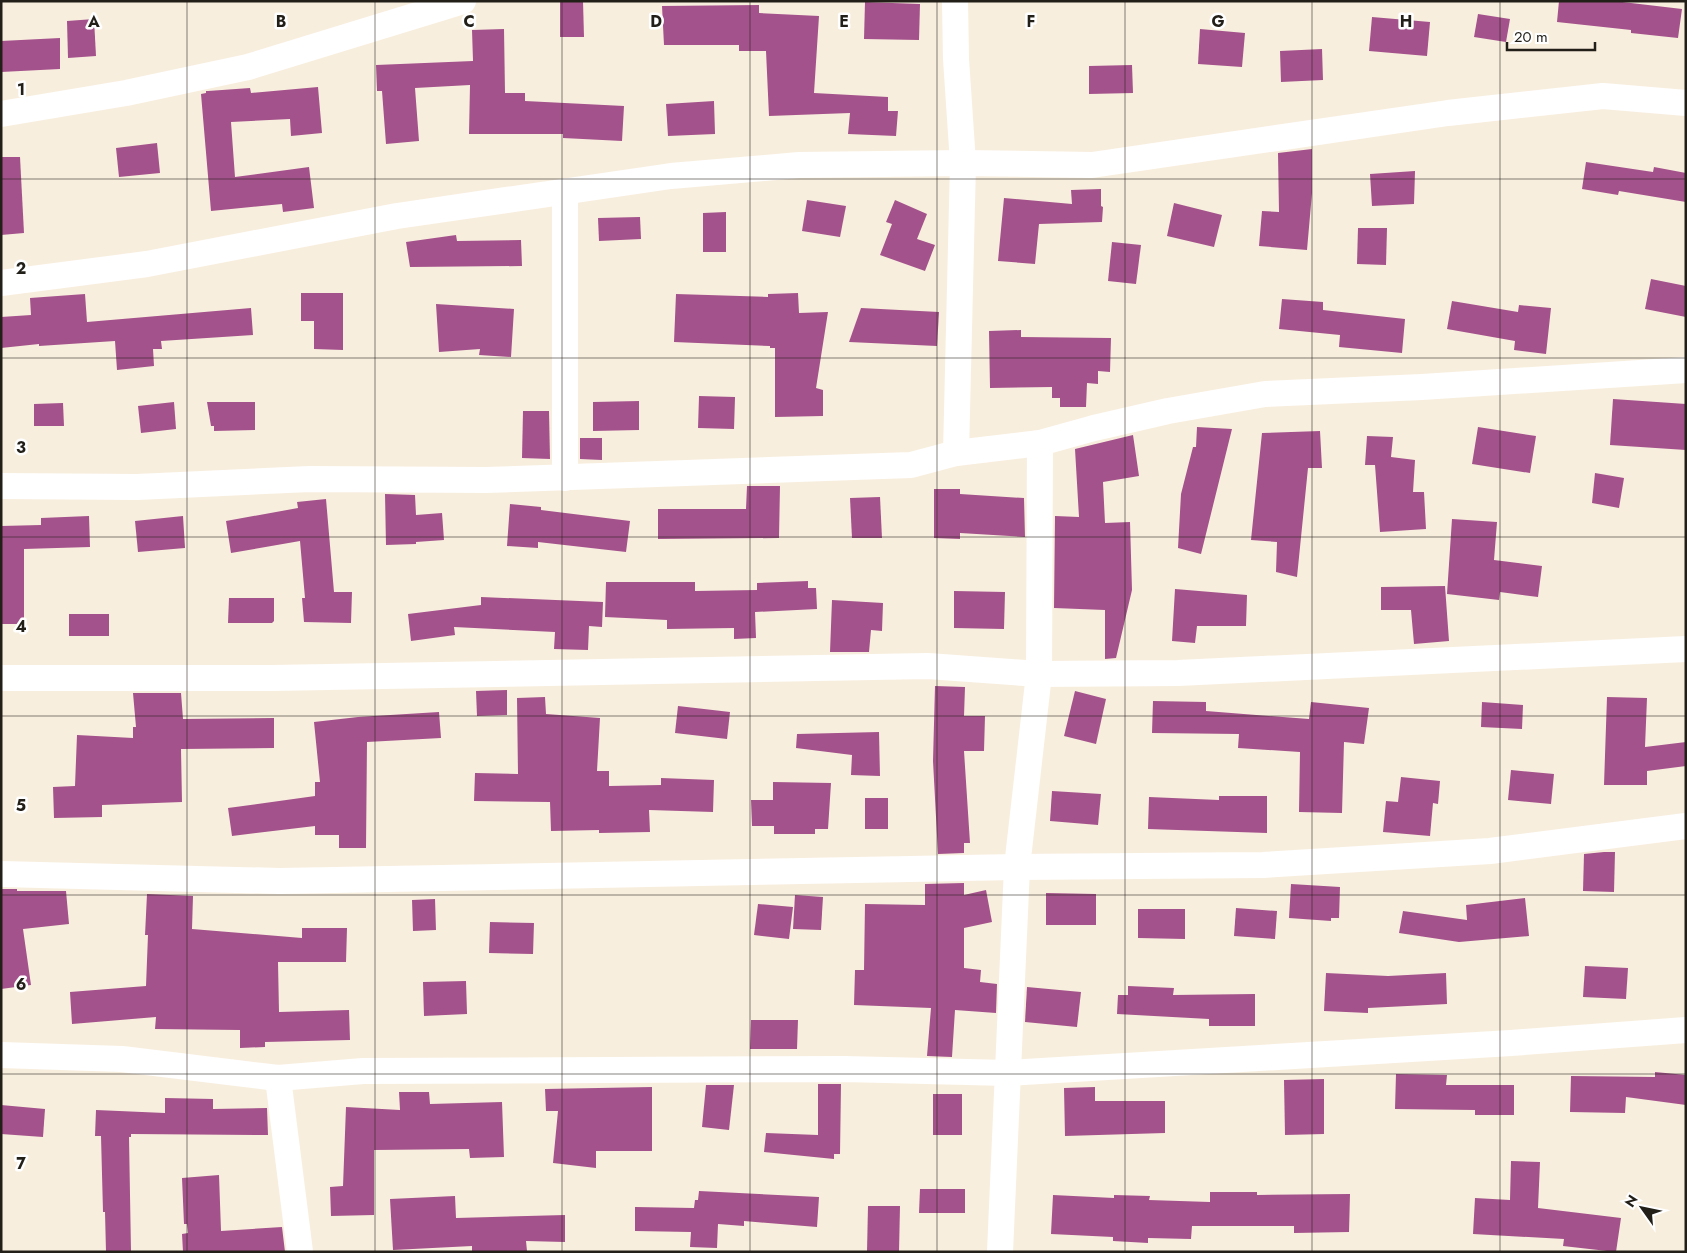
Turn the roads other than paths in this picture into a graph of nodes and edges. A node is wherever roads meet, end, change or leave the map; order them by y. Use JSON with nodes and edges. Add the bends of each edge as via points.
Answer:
{"nodes":[{"id":1,"x":463,"y":1,"type":"edge"},
{"id":2,"x":955,"y":1,"type":"edge"},
{"id":3,"x":1686,"y":103,"type":"edge"},
{"id":4,"x":1,"y":114,"type":"edge"},
{"id":5,"x":963,"y":163,"type":"junction"},
{"id":6,"x":565,"y":191,"type":"junction"},
{"id":7,"x":1,"y":283,"type":"edge"},
{"id":8,"x":1686,"y":370,"type":"edge"},
{"id":9,"x":1040,"y":444,"type":"junction"},
{"id":10,"x":956,"y":453,"type":"junction"},
{"id":11,"x":565,"y":478,"type":"junction"},
{"id":12,"x":1,"y":486,"type":"edge"},
{"id":13,"x":1686,"y":648,"type":"edge"},
{"id":14,"x":1039,"y":674,"type":"junction"},
{"id":15,"x":1,"y":678,"type":"edge"},
{"id":16,"x":1686,"y":826,"type":"edge"},
{"id":17,"x":1017,"y":867,"type":"junction"},
{"id":18,"x":1,"y":874,"type":"edge"},
{"id":19,"x":1686,"y":1030,"type":"edge"},
{"id":20,"x":1,"y":1055,"type":"edge"},
{"id":21,"x":1008,"y":1073,"type":"junction"},
{"id":22,"x":278,"y":1078,"type":"junction"},
{"id":23,"x":300,"y":1252,"type":"edge"},
{"id":24,"x":1000,"y":1252,"type":"edge"}],
"edges":[{"from":1,"to":4,"type":"street","via":[[248,67],[126,93]]},
{"from":2,"to":5,"type":"street"},
{"from":3,"to":5,"type":"street","via":[[1603,96],[1448,113],[1092,165]]},
{"from":5,"to":6,"type":"street","via":[[799,165],[671,176]]},
{"from":5,"to":10,"type":"street"},
{"from":6,"to":7,"type":"street","via":[[397,216],[147,264]]},
{"from":6,"to":11,"type":"street"},
{"from":8,"to":9,"type":"street","via":[[1422,388],[1265,394],[1168,411]]},
{"from":9,"to":10,"type":"street"},
{"from":9,"to":14,"type":"street"},
{"from":10,"to":11,"type":"street","via":[[911,466]]},
{"from":11,"to":12,"type":"street","via":[[310,479],[137,487]]},
{"from":13,"to":14,"type":"street","via":[[1188,673]]},
{"from":14,"to":15,"type":"street","via":[[928,666],[282,678]]},
{"from":14,"to":17,"type":"street"},
{"from":16,"to":17,"type":"street","via":[[1490,850],[1263,865]]},
{"from":17,"to":18,"type":"street","via":[[280,881]]},
{"from":17,"to":21,"type":"street"},
{"from":19,"to":21,"type":"street"},
{"from":20,"to":22,"type":"street","via":[[122,1059]]},
{"from":21,"to":22,"type":"street","via":[[844,1069],[373,1071]]},
{"from":21,"to":24,"type":"street"},
{"from":22,"to":23,"type":"street"}]}
